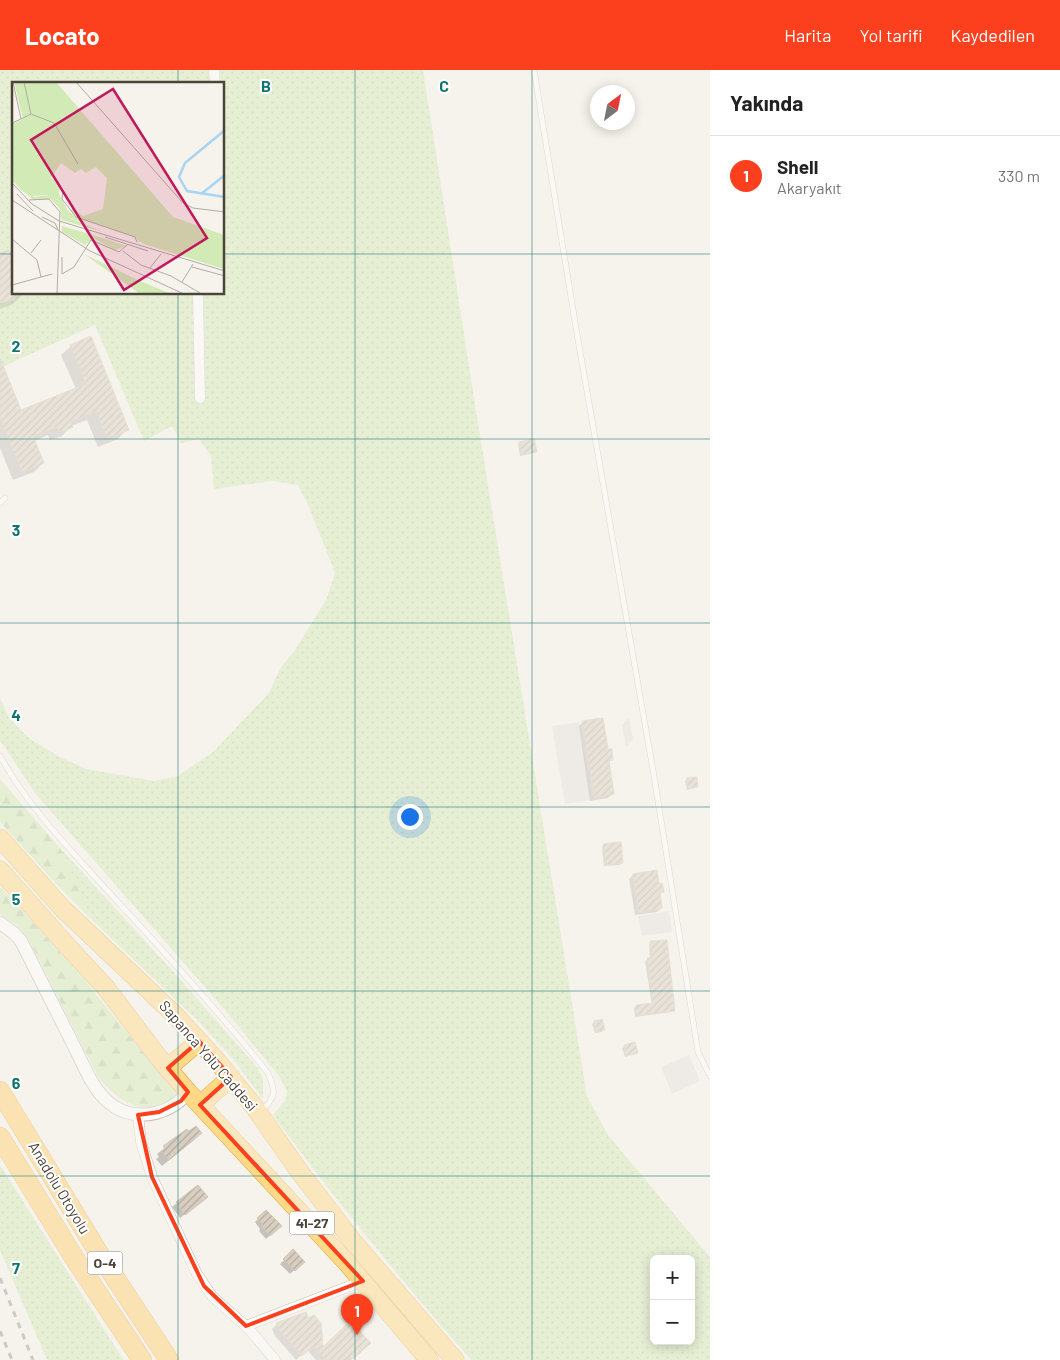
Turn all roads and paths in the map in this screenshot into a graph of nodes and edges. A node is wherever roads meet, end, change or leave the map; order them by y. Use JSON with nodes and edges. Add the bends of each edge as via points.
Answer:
{"nodes":[{"id":1,"x":534,"y":70,"type":"edge"},
{"id":2,"x":198,"y":295,"type":"edge"},
{"id":3,"x":200,"y":398,"type":"dead end"},
{"id":4,"x":5,"y":498,"type":"dead end"},
{"id":5,"x":0,"y":503,"type":"edge"},
{"id":6,"x":0,"y":756,"type":"edge"},
{"id":7,"x":0,"y":838,"type":"edge"},
{"id":8,"x":0,"y":870,"type":"edge"},
{"id":9,"x":0,"y":923,"type":"edge"},
{"id":10,"x":200,"y":1041,"type":"junction"},
{"id":11,"x":168,"y":1068,"type":"junction"},
{"id":12,"x":710,"y":1076,"type":"edge"},
{"id":13,"x":231,"y":1077,"type":"junction"},
{"id":14,"x":0,"y":1091,"type":"edge"},
{"id":15,"x":194,"y":1098,"type":"junction"},
{"id":16,"x":260,"y":1114,"type":"junction"},
{"id":17,"x":138,"y":1115,"type":"junction"},
{"id":18,"x":0,"y":1137,"type":"edge"},
{"id":19,"x":363,"y":1281,"type":"junction"},
{"id":20,"x":246,"y":1326,"type":"junction"},
{"id":21,"x":142,"y":1360,"type":"edge"},
{"id":22,"x":169,"y":1360,"type":"edge"},
{"id":23,"x":275,"y":1360,"type":"edge"},
{"id":24,"x":430,"y":1360,"type":"edge"},
{"id":25,"x":454,"y":1360,"type":"edge"}],
"edges":[{"from":1,"to":12,"type":"lane","via":[[698,1052]]},
{"from":2,"to":3,"type":"street"},
{"from":4,"to":5,"type":"lane"},
{"from":6,"to":16,"type":"lane","via":[[72,852],[268,1073],[274,1095]]},
{"from":7,"to":10,"type":"highway","name":"Sapanca Yolu Caddesi","via":[[63,909]]},
{"from":8,"to":11,"type":"highway","number":"41-27","via":[[106,988]]},
{"from":9,"to":17,"type":"street","via":[[21,941],[96,1087],[111,1104]]},
{"from":10,"to":11,"type":"highway"},
{"from":10,"to":13,"type":"highway","name":"Sapanca Yolu Caddesi"},
{"from":11,"to":15,"type":"highway","number":"41-27"},
{"from":13,"to":15,"type":"highway"},
{"from":13,"to":16,"type":"highway","name":"Sapanca Yolu Caddesi"},
{"from":14,"to":22,"type":"highway","name":"Anadolu Otoyolu","number":"O-4","via":[[98,1252]]},
{"from":15,"to":17,"type":"street","via":[[159,1112]]},
{"from":15,"to":19,"type":"highway","number":"41-27"},
{"from":16,"to":25,"type":"highway","name":"Sapanca Yolu Caddesi","via":[[355,1244]]},
{"from":17,"to":20,"type":"street","via":[[141,1142],[152,1177],[196,1274],[212,1296]]},
{"from":18,"to":21,"type":"highway","name":"Anadolu Otoyolu","number":"O-4"},
{"from":19,"to":20,"type":"street"},
{"from":19,"to":24,"type":"highway","number":"41-27"},
{"from":20,"to":23,"type":"street"}]}
